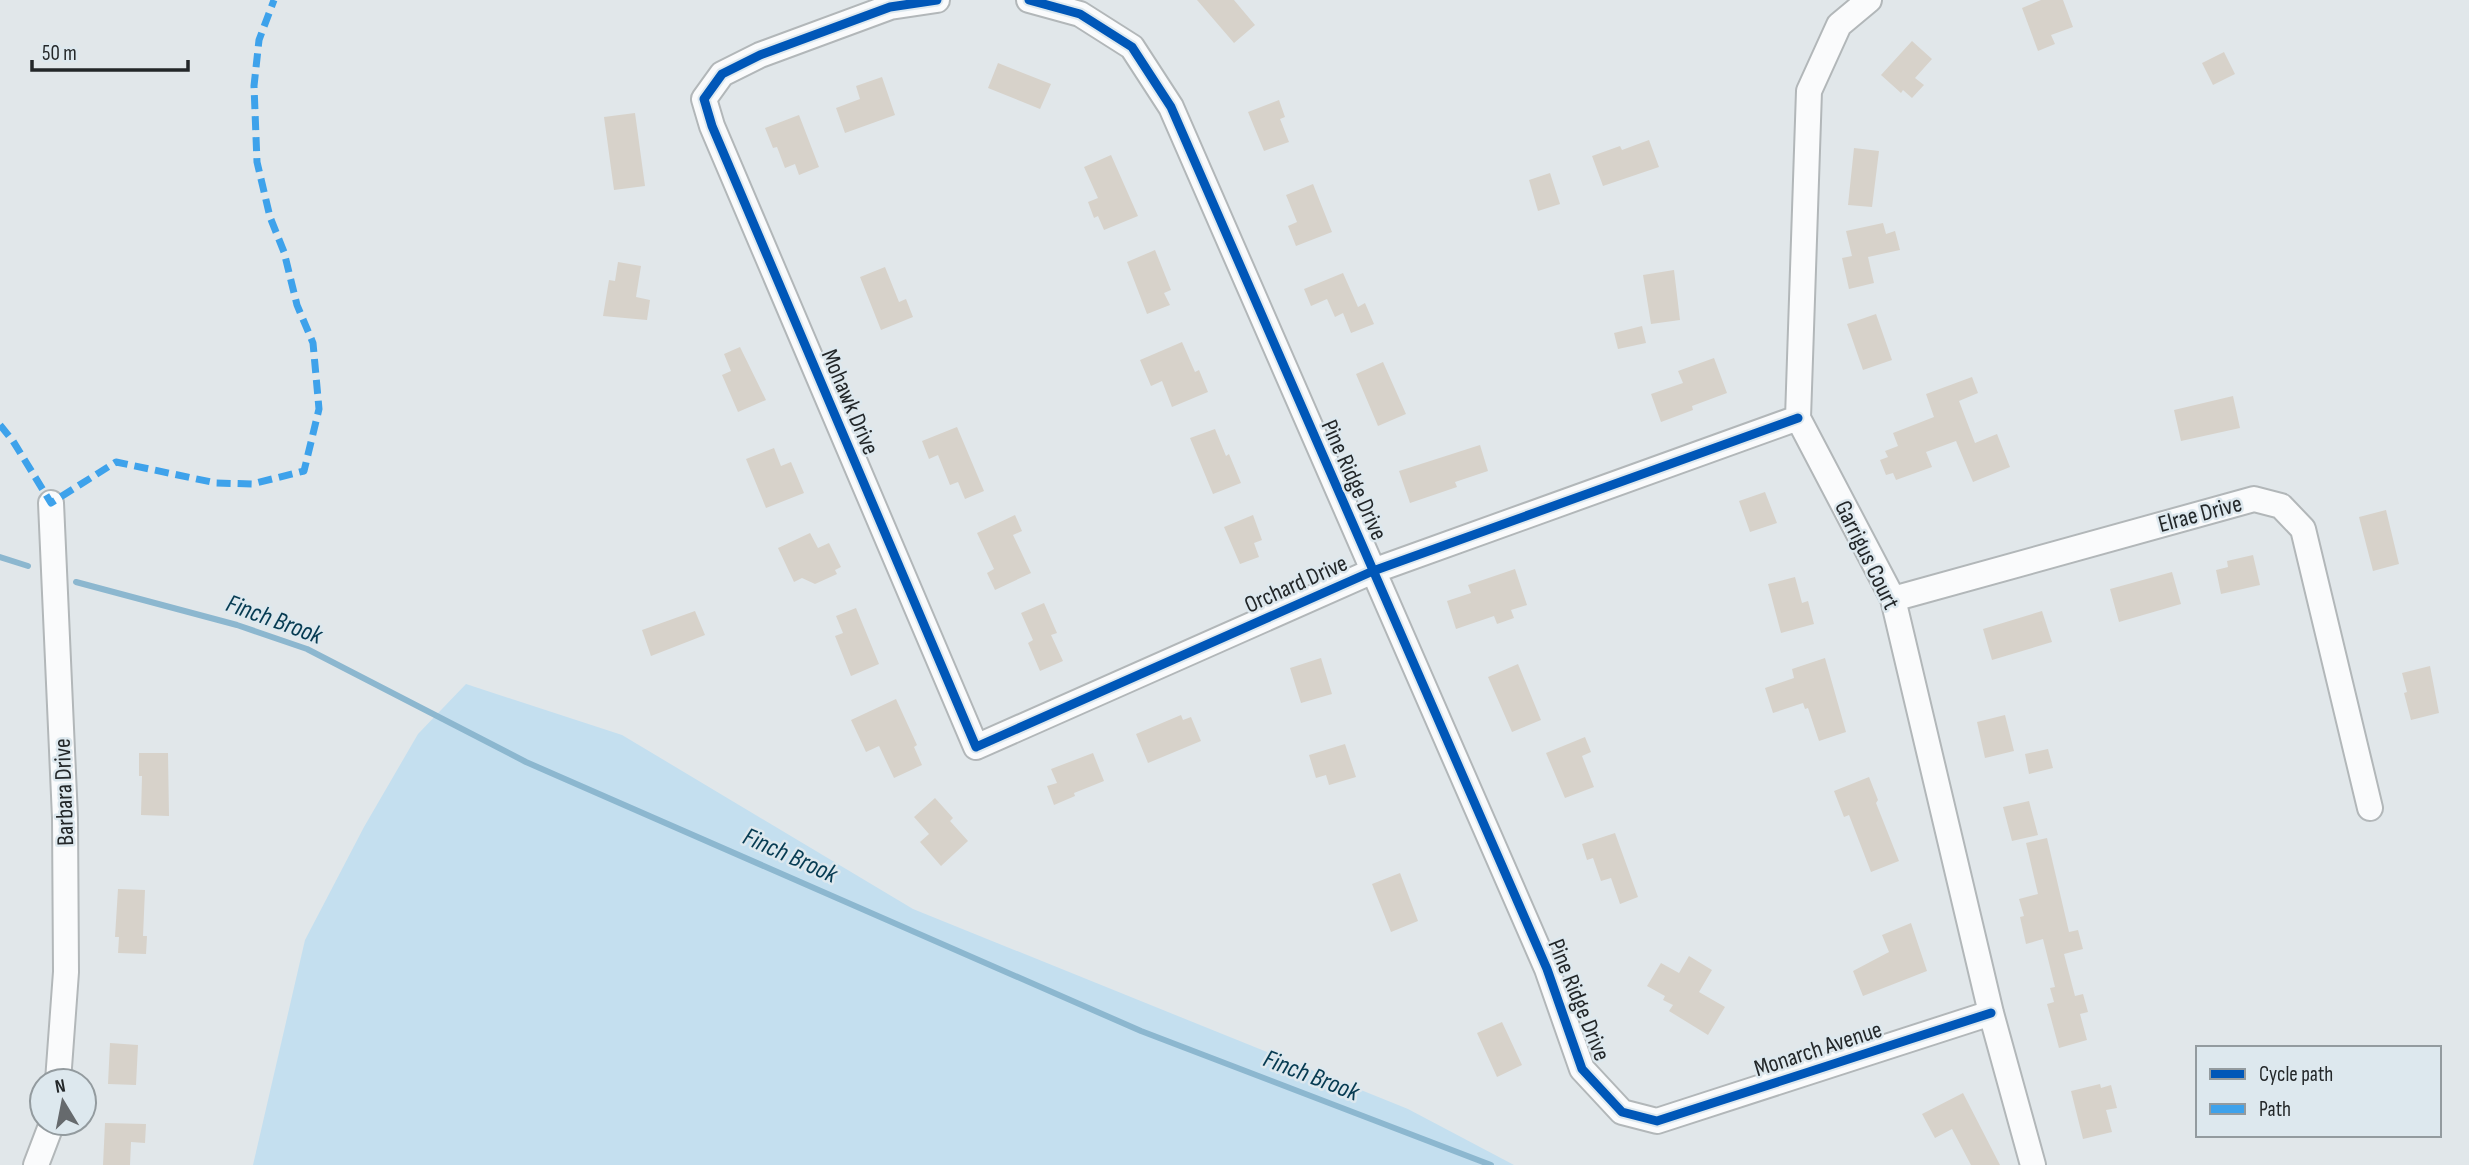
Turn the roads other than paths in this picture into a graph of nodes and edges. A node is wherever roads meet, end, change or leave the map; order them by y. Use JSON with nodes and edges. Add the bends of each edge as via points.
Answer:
{"nodes":[{"id":1,"x":937,"y":0,"type":"edge"},
{"id":2,"x":1029,"y":0,"type":"edge"},
{"id":3,"x":1868,"y":0,"type":"edge"},
{"id":4,"x":1798,"y":418,"type":"junction"},
{"id":5,"x":51,"y":503,"type":"dead end"},
{"id":6,"x":1373,"y":571,"type":"junction"},
{"id":7,"x":1893,"y":598,"type":"junction"},
{"id":8,"x":976,"y":747,"type":"joint"},
{"id":9,"x":2370,"y":808,"type":"dead end"},
{"id":10,"x":1991,"y":1013,"type":"junction"},
{"id":11,"x":59,"y":1067,"type":"edge"},
{"id":12,"x":1657,"y":1121,"type":"joint"},
{"id":13,"x":47,"y":1137,"type":"edge"},
{"id":14,"x":36,"y":1165,"type":"edge"},
{"id":15,"x":2033,"y":1165,"type":"edge"}],
"edges":[{"from":1,"to":8,"type":"street","name":"Mohawk Drive","via":[[890,6],[760,55],[722,74],[704,99]]},
{"from":2,"to":6,"type":"street","name":"Pine Ridge Drive","via":[[1080,14],[1132,47],[1171,107]]},
{"from":3,"to":4,"type":"street","name":"Garrigus Court","via":[[1839,25],[1809,91]]},
{"from":4,"to":6,"type":"street","name":"Orchard Drive"},
{"from":4,"to":7,"type":"street","name":"Garrigus Court"},
{"from":5,"to":11,"type":"street","name":"Barbara Drive","via":[[66,831],[66,972]]},
{"from":6,"to":8,"type":"street","name":"Orchard Drive"},
{"from":6,"to":12,"type":"street","name":"Pine Ridge Drive","via":[[1547,969],[1582,1069],[1622,1111]]},
{"from":7,"to":9,"type":"street","name":"Elrae Drive","via":[[2254,499],[2281,506],[2303,530]]},
{"from":7,"to":10,"type":"street","name":"Garrigus Court"},
{"from":10,"to":12,"type":"street","name":"Monarch Avenue"},
{"from":10,"to":15,"type":"street","name":"Garrigus Court"},
{"from":13,"to":14,"type":"street"}]}
